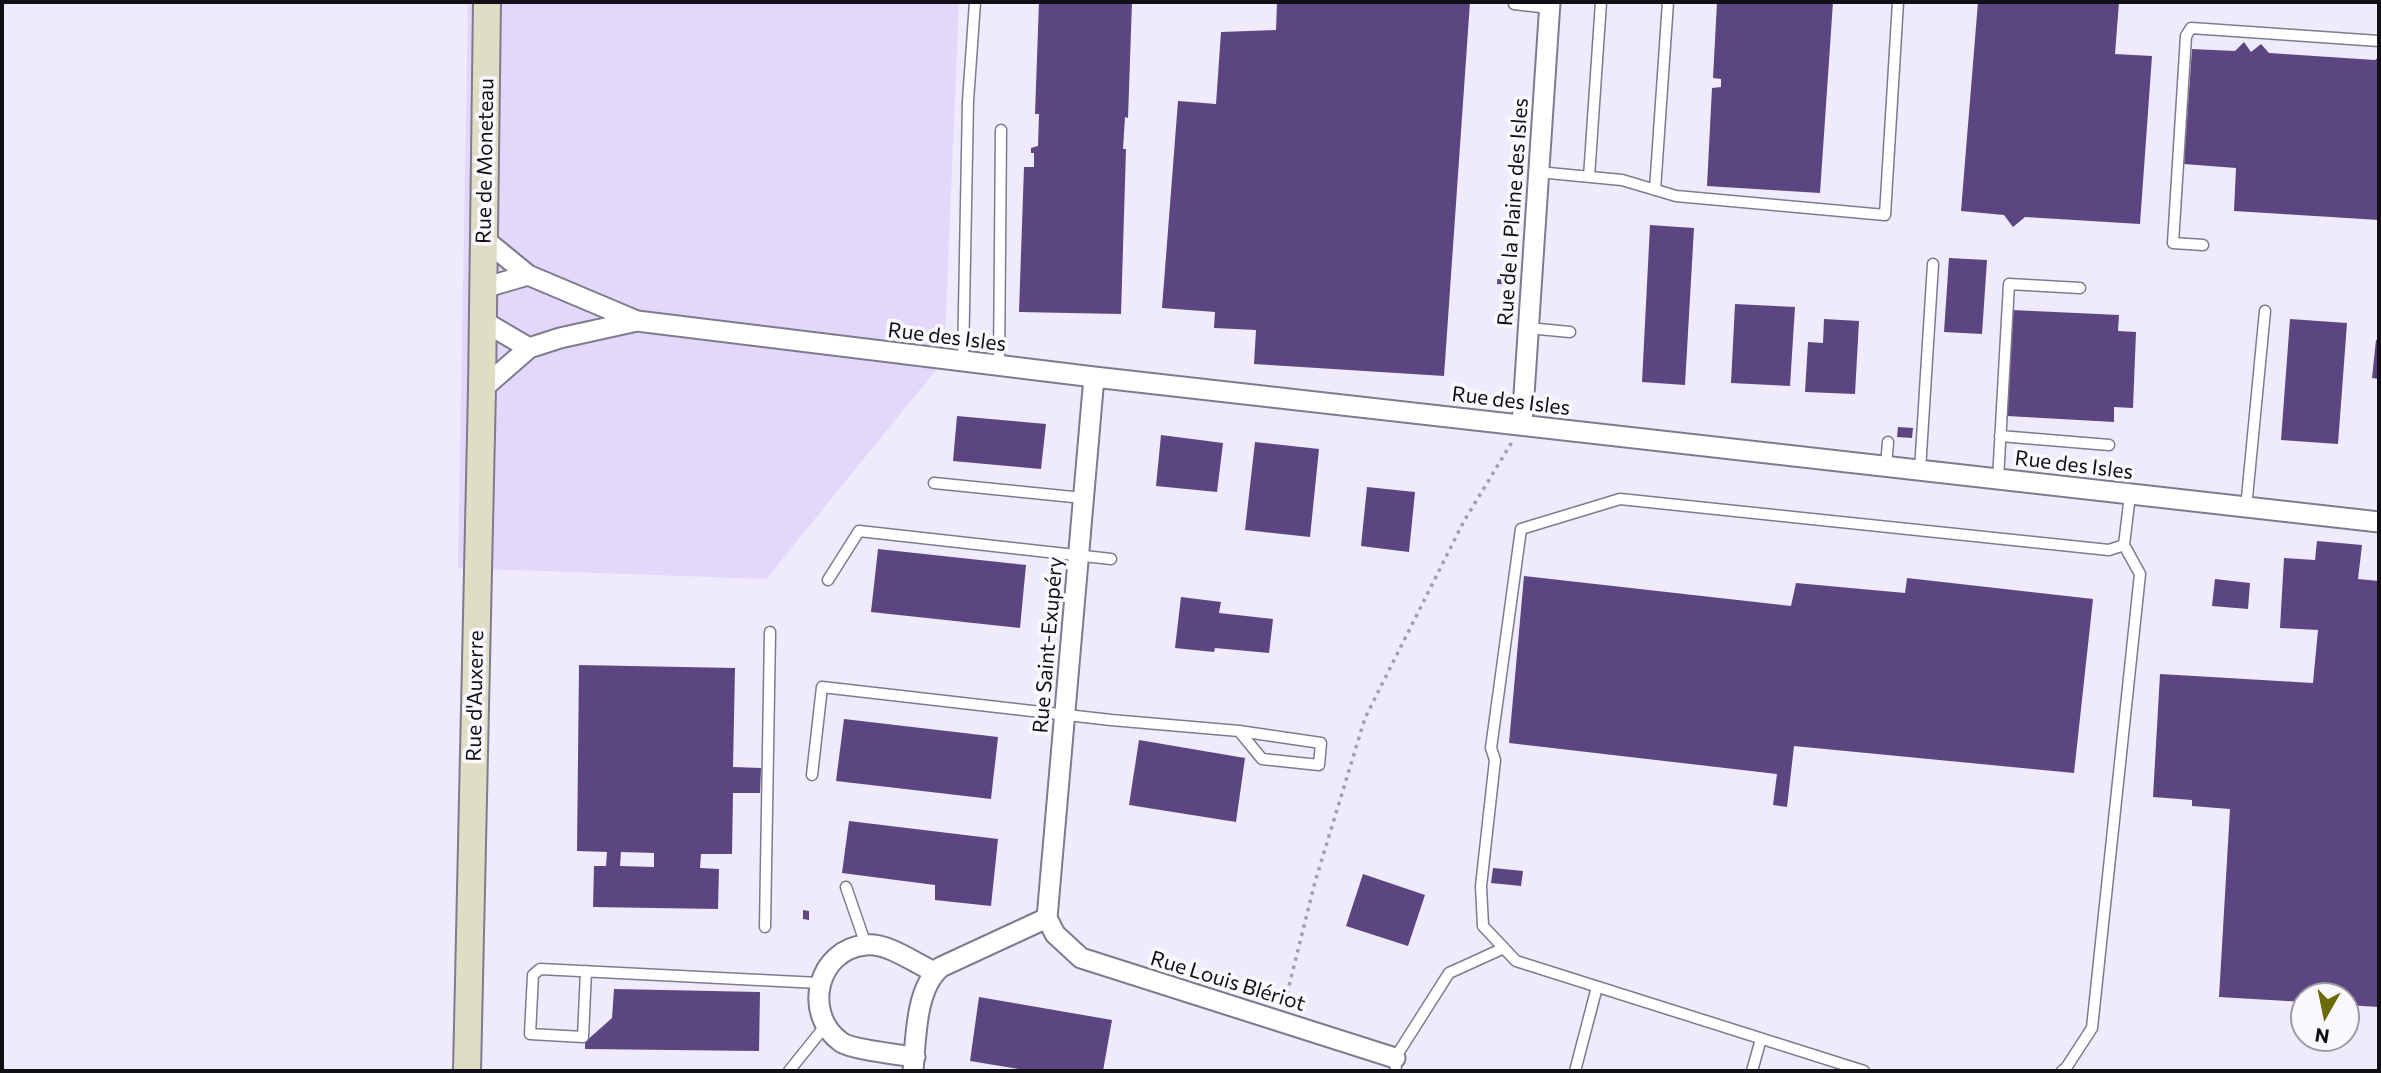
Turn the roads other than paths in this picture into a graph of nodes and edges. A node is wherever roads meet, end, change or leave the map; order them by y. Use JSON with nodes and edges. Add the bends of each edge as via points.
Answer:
{"nodes":[{"id":1,"x":487,"y":2,"type":"edge"},
{"id":2,"x":975,"y":2,"type":"edge"},
{"id":3,"x":1601,"y":2,"type":"edge"},
{"id":4,"x":1668,"y":2,"type":"edge"},
{"id":5,"x":1898,"y":2,"type":"edge"},
{"id":6,"x":1514,"y":5,"type":"dead end"},
{"id":7,"x":1550,"y":5,"type":"edge"},
{"id":8,"x":2379,"y":41,"type":"edge"},
{"id":9,"x":1002,"y":130,"type":"dead end"},
{"id":10,"x":1538,"y":172,"type":"junction"},
{"id":11,"x":1589,"y":177,"type":"junction"},
{"id":12,"x":1655,"y":190,"type":"junction"},
{"id":13,"x":484,"y":239,"type":"junction"},
{"id":14,"x":2203,"y":245,"type":"dead end"},
{"id":15,"x":1933,"y":264,"type":"dead end"},
{"id":16,"x":528,"y":275,"type":"junction"},
{"id":17,"x":483,"y":288,"type":"junction"},
{"id":18,"x":2080,"y":288,"type":"dead end"},
{"id":19,"x":2265,"y":311,"type":"dead end"},
{"id":20,"x":483,"y":321,"type":"junction"},
{"id":21,"x":637,"y":321,"type":"junction"},
{"id":22,"x":1528,"y":328,"type":"junction"},
{"id":23,"x":1570,"y":332,"type":"dead end"},
{"id":24,"x":529,"y":348,"type":"junction"},
{"id":25,"x":963,"y":362,"type":"junction"},
{"id":26,"x":999,"y":366,"type":"junction"},
{"id":27,"x":1094,"y":377,"type":"junction"},
{"id":28,"x":482,"y":389,"type":"junction"},
{"id":29,"x":1522,"y":425,"type":"junction"},
{"id":30,"x":2000,"y":436,"type":"junction"},
{"id":31,"x":1888,"y":442,"type":"dead end"},
{"id":32,"x":2109,"y":445,"type":"dead end"},
{"id":33,"x":1886,"y":466,"type":"junction"},
{"id":34,"x":1920,"y":470,"type":"junction"},
{"id":35,"x":1998,"y":479,"type":"junction"},
{"id":36,"x":934,"y":483,"type":"dead end"},
{"id":37,"x":2130,"y":495,"type":"junction"},
{"id":38,"x":1083,"y":498,"type":"junction"},
{"id":39,"x":2246,"y":508,"type":"junction"},
{"id":40,"x":2379,"y":522,"type":"edge"},
{"id":41,"x":2124,"y":545,"type":"junction"},
{"id":42,"x":1079,"y":556,"type":"junction"},
{"id":43,"x":1111,"y":559,"type":"dead end"},
{"id":44,"x":828,"y":580,"type":"dead end"},
{"id":45,"x":769,"y":632,"type":"dead end"},
{"id":46,"x":1065,"y":714,"type":"junction"},
{"id":47,"x":1239,"y":731,"type":"junction"},
{"id":48,"x":812,"y":775,"type":"dead end"},
{"id":49,"x":846,"y":887,"type":"dead end"},
{"id":50,"x":1051,"y":926,"type":"junction"},
{"id":51,"x":765,"y":927,"type":"dead end"},
{"id":52,"x":866,"y":945,"type":"junction"},
{"id":53,"x":1504,"y":948,"type":"junction"},
{"id":54,"x":926,"y":968,"type":"junction"},
{"id":55,"x":586,"y":971,"type":"junction"},
{"id":56,"x":819,"y":984,"type":"junction"},
{"id":57,"x":1597,"y":987,"type":"junction"},
{"id":58,"x":826,"y":1025,"type":"junction"},
{"id":59,"x":1761,"y":1039,"type":"junction"},
{"id":60,"x":914,"y":1064,"type":"edge"},
{"id":61,"x":1395,"y":1065,"type":"edge"},
{"id":62,"x":467,"y":1071,"type":"edge"},
{"id":63,"x":789,"y":1071,"type":"edge"},
{"id":64,"x":1575,"y":1071,"type":"edge"},
{"id":65,"x":1752,"y":1071,"type":"edge"},
{"id":66,"x":1864,"y":1071,"type":"edge"},
{"id":67,"x":2062,"y":1071,"type":"edge"}],
"edges":[{"from":1,"to":13,"type":"main road","name":"Rue de Moneteau"},
{"from":2,"to":25,"type":"lane","via":[[968,102]]},
{"from":3,"to":11,"type":"lane"},
{"from":4,"to":12,"type":"lane"},
{"from":5,"to":12,"type":"lane","via":[[1885,215],[1676,196]]},
{"from":6,"to":7,"type":"lane"},
{"from":7,"to":10,"type":"street","name":"Rue de la Plaine des Isles"},
{"from":8,"to":14,"type":"lane","via":[[2191,28],[2186,36],[2173,243]]},
{"from":9,"to":26,"type":"lane"},
{"from":10,"to":11,"type":"lane"},
{"from":10,"to":22,"type":"street","name":"Rue de la Plaine des Isles"},
{"from":11,"to":12,"type":"lane"},
{"from":13,"to":16,"type":"street","name":"Rue des Isles"},
{"from":13,"to":17,"type":"main road","name":"Rue de Moneteau"},
{"from":15,"to":34,"type":"lane"},
{"from":16,"to":17,"type":"street"},
{"from":16,"to":21,"type":"street","name":"Rue des Isles"},
{"from":17,"to":20,"type":"main road","name":"Rue de Moneteau"},
{"from":18,"to":30,"type":"lane","via":[[2009,284]]},
{"from":19,"to":39,"type":"lane"},
{"from":20,"to":24,"type":"street"},
{"from":20,"to":28,"type":"main road","name":"Rue d'Auxerre"},
{"from":21,"to":24,"type":"street","name":"Rue des Isles"},
{"from":21,"to":25,"type":"street","name":"Rue des Isles"},
{"from":22,"to":23,"type":"lane"},
{"from":22,"to":29,"type":"street","name":"Rue de la Plaine des Isles"},
{"from":24,"to":28,"type":"street","name":"Rue des Isles"},
{"from":25,"to":26,"type":"street","name":"Rue des Isles"},
{"from":26,"to":27,"type":"street","name":"Rue des Isles"},
{"from":27,"to":29,"type":"street","name":"Rue des Isles"},
{"from":27,"to":38,"type":"street","name":"Rue Saint-Exupéry"},
{"from":28,"to":62,"type":"main road","name":"Rue d'Auxerre"},
{"from":29,"to":33,"type":"street","name":"Rue des Isles"},
{"from":30,"to":32,"type":"lane"},
{"from":30,"to":35,"type":"lane"},
{"from":31,"to":33,"type":"lane"},
{"from":33,"to":34,"type":"street","name":"Rue des Isles"},
{"from":34,"to":35,"type":"street","name":"Rue des Isles"},
{"from":35,"to":37,"type":"street","name":"Rue des Isles"},
{"from":36,"to":38,"type":"lane"},
{"from":37,"to":39,"type":"street","name":"Rue des Isles"},
{"from":37,"to":41,"type":"lane"},
{"from":38,"to":42,"type":"street","name":"Rue Saint-Exupéry"},
{"from":39,"to":40,"type":"street","name":"Rue des Isles"},
{"from":41,"to":53,"type":"lane","via":[[2109,550],[1620,499],[1521,529],[1492,748],[1496,760],[1481,886],[1483,926]]},
{"from":41,"to":67,"type":"lane","via":[[2140,574],[2092,1028]]},
{"from":42,"to":43,"type":"lane"},
{"from":42,"to":44,"type":"lane","via":[[859,531]]},
{"from":42,"to":46,"type":"street","name":"Rue Saint-Exupéry"},
{"from":45,"to":51,"type":"lane"},
{"from":46,"to":47,"type":"lane"},
{"from":46,"to":48,"type":"lane","via":[[822,687]]},
{"from":46,"to":50,"type":"street","name":"Rue Saint-Exupéry"},
{"from":47,"to":47,"type":"lane","via":[[1262,759],[1319,765],[1321,743]]},
{"from":49,"to":52,"type":"lane"},
{"from":50,"to":54,"type":"street","via":[[941,967]]},
{"from":50,"to":61,"type":"street","name":"Rue Louis Blériot","via":[[1081,958],[1280,1021]]},
{"from":52,"to":54,"type":"street","via":[[885,947]]},
{"from":52,"to":56,"type":"street","via":[[837,956]]},
{"from":53,"to":57,"type":"lane","via":[[1516,961]]},
{"from":53,"to":61,"type":"lane","via":[[1449,973]]},
{"from":54,"to":60,"type":"street"},
{"from":55,"to":55,"type":"lane","via":[[540,969],[533,975],[530,1034],[583,1037]]},
{"from":55,"to":56,"type":"lane"},
{"from":56,"to":58,"type":"street","via":[[818,1006]]},
{"from":57,"to":59,"type":"lane"},
{"from":57,"to":64,"type":"lane"},
{"from":58,"to":60,"type":"street","via":[[842,1044],[888,1053]]},
{"from":58,"to":63,"type":"lane"},
{"from":59,"to":65,"type":"lane"},
{"from":59,"to":66,"type":"lane"}]}
